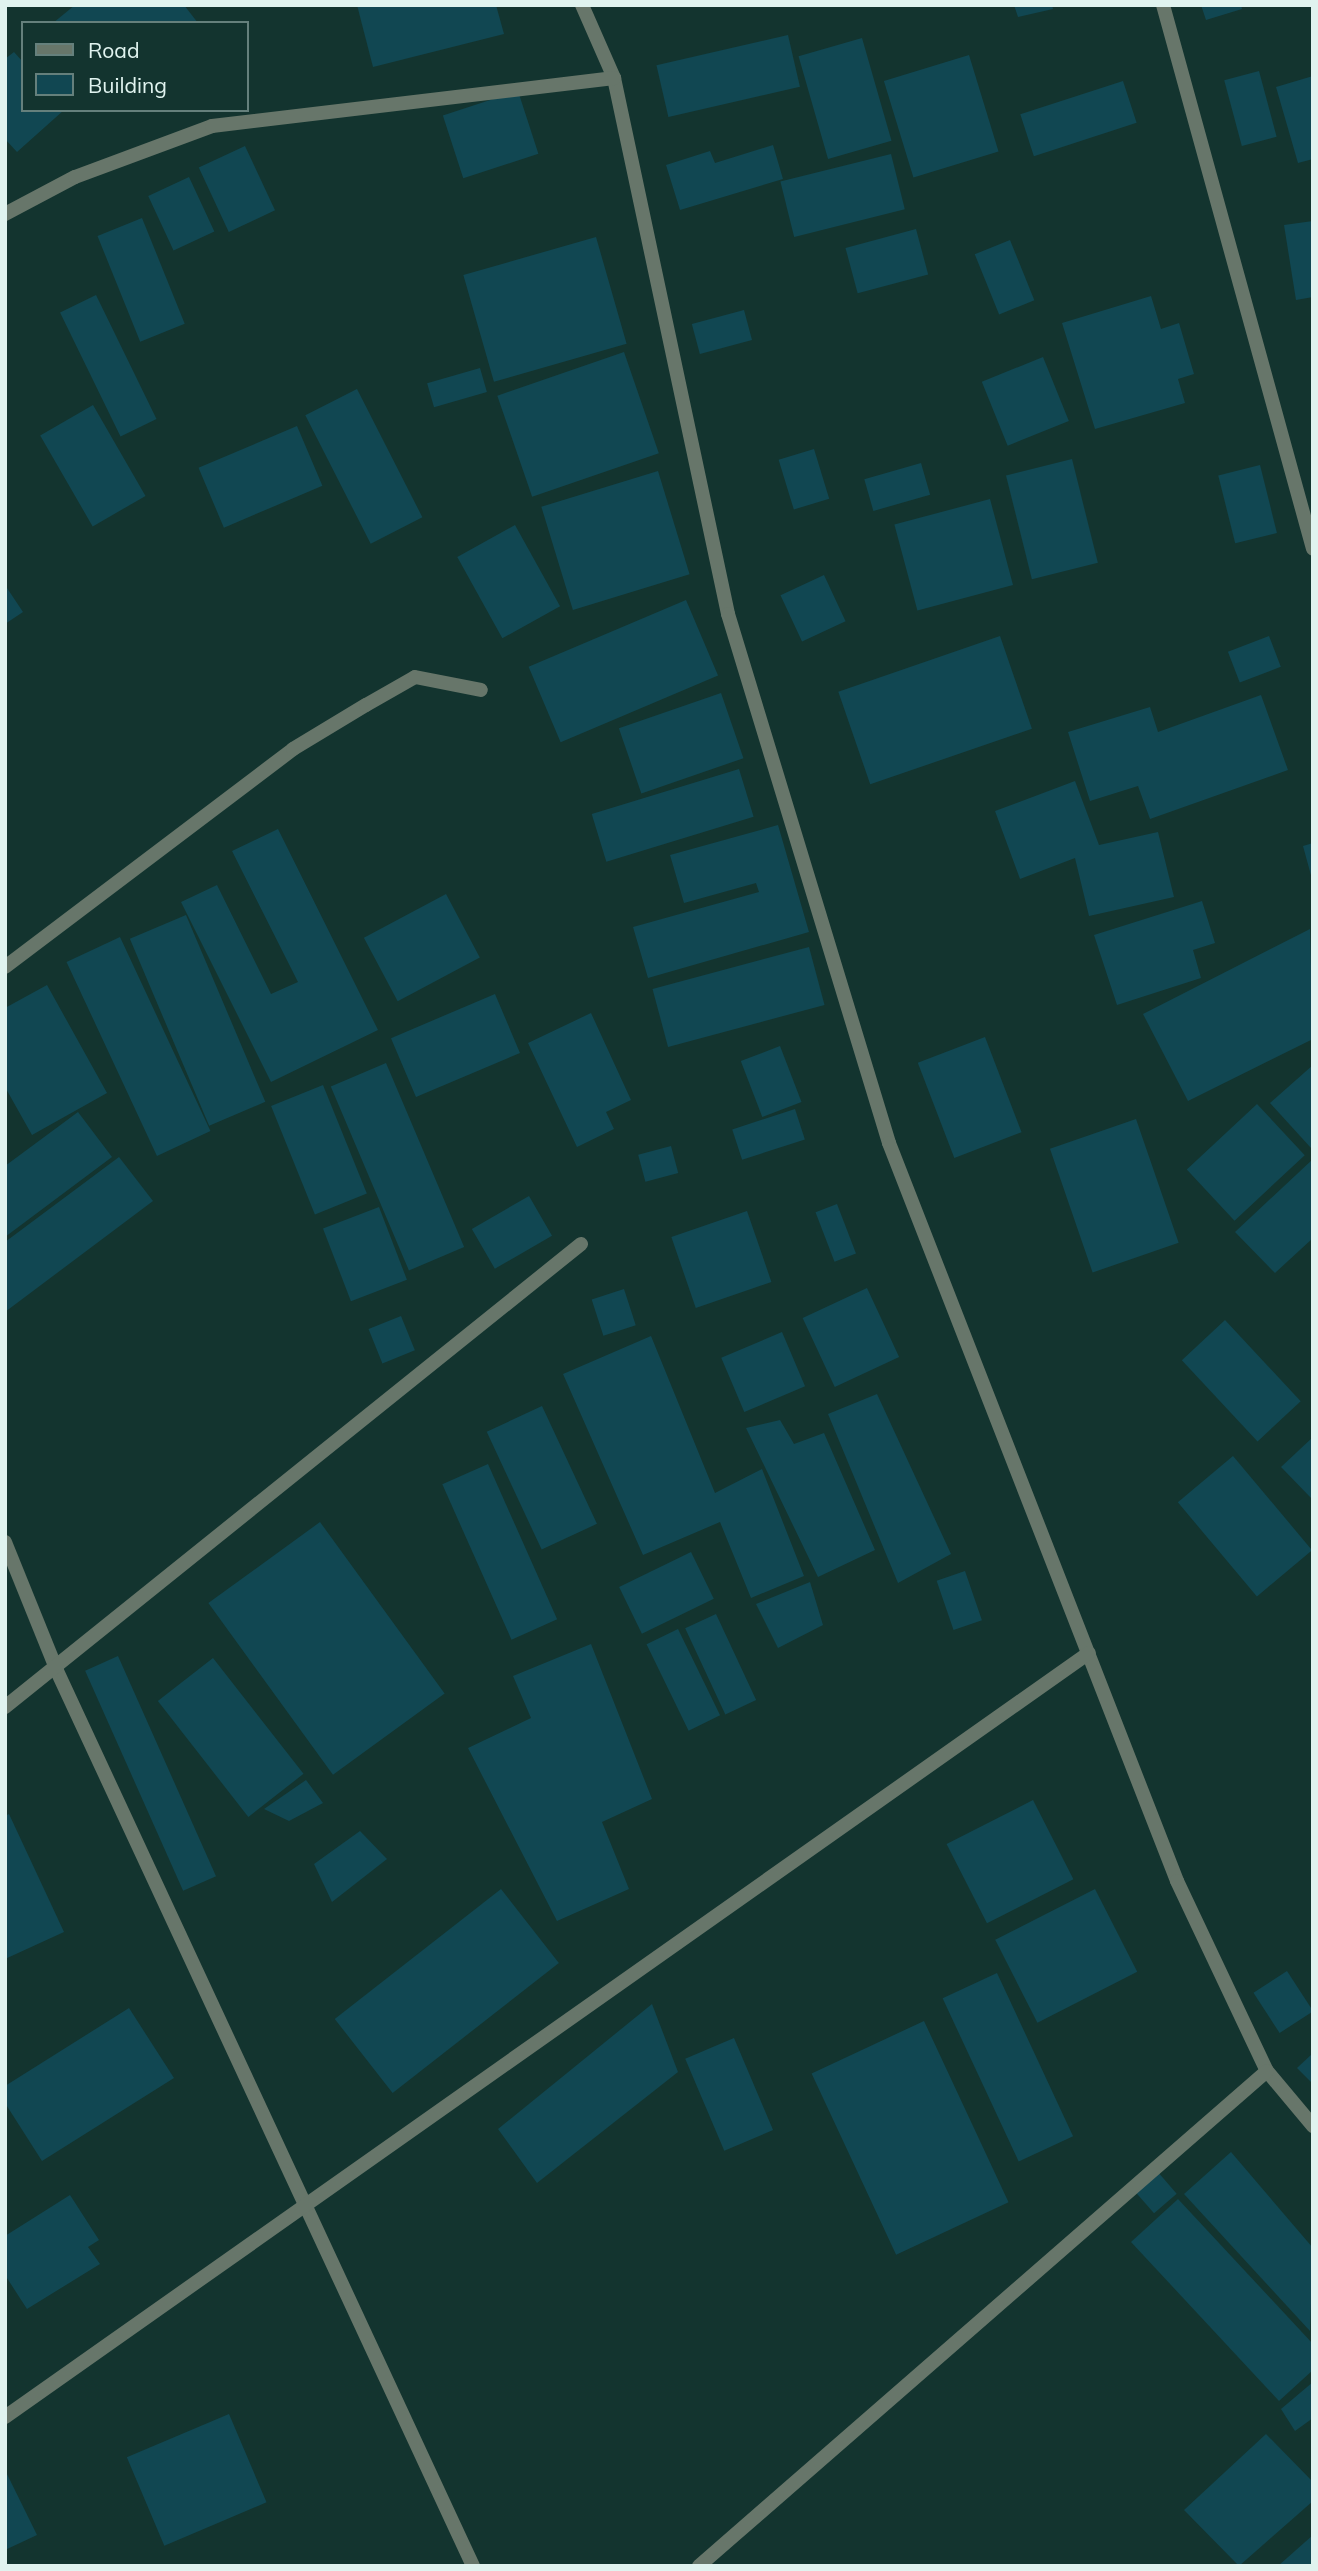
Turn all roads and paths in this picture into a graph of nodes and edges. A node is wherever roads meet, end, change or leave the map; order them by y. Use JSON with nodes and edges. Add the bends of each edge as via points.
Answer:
{"nodes":[{"id":1,"x":582,"y":5,"type":"edge"},
{"id":2,"x":1163,"y":5,"type":"edge"},
{"id":3,"x":614,"y":78,"type":"junction"},
{"id":4,"x":5,"y":214,"type":"edge"},
{"id":5,"x":1313,"y":550,"type":"edge"},
{"id":6,"x":481,"y":690,"type":"dead end"},
{"id":7,"x":5,"y":967,"type":"edge"},
{"id":8,"x":581,"y":1244,"type":"dead end"},
{"id":9,"x":5,"y":1542,"type":"edge"},
{"id":10,"x":1089,"y":1653,"type":"junction"},
{"id":11,"x":57,"y":1671,"type":"junction"},
{"id":12,"x":5,"y":1707,"type":"edge"},
{"id":13,"x":1267,"y":2071,"type":"junction"},
{"id":14,"x":1313,"y":2126,"type":"edge"},
{"id":15,"x":305,"y":2201,"type":"junction"},
{"id":16,"x":5,"y":2417,"type":"edge"},
{"id":17,"x":473,"y":2566,"type":"edge"},
{"id":18,"x":699,"y":2566,"type":"edge"}],
"edges":[{"from":1,"to":3,"type":"street"},
{"from":2,"to":5,"type":"street"},
{"from":3,"to":4,"type":"street","via":[[212,125],[75,177]]},
{"from":3,"to":10,"type":"street","via":[[744,667],[889,1143]]},
{"from":6,"to":7,"type":"street","via":[[415,677],[366,705],[293,749]]},
{"from":8,"to":11,"type":"street"},
{"from":9,"to":11,"type":"street"},
{"from":10,"to":13,"type":"street","via":[[1177,1881]]},
{"from":10,"to":15,"type":"street"},
{"from":11,"to":12,"type":"street"},
{"from":11,"to":15,"type":"street"},
{"from":13,"to":14,"type":"street"},
{"from":13,"to":18,"type":"street"},
{"from":15,"to":16,"type":"street"},
{"from":15,"to":17,"type":"street"}]}
